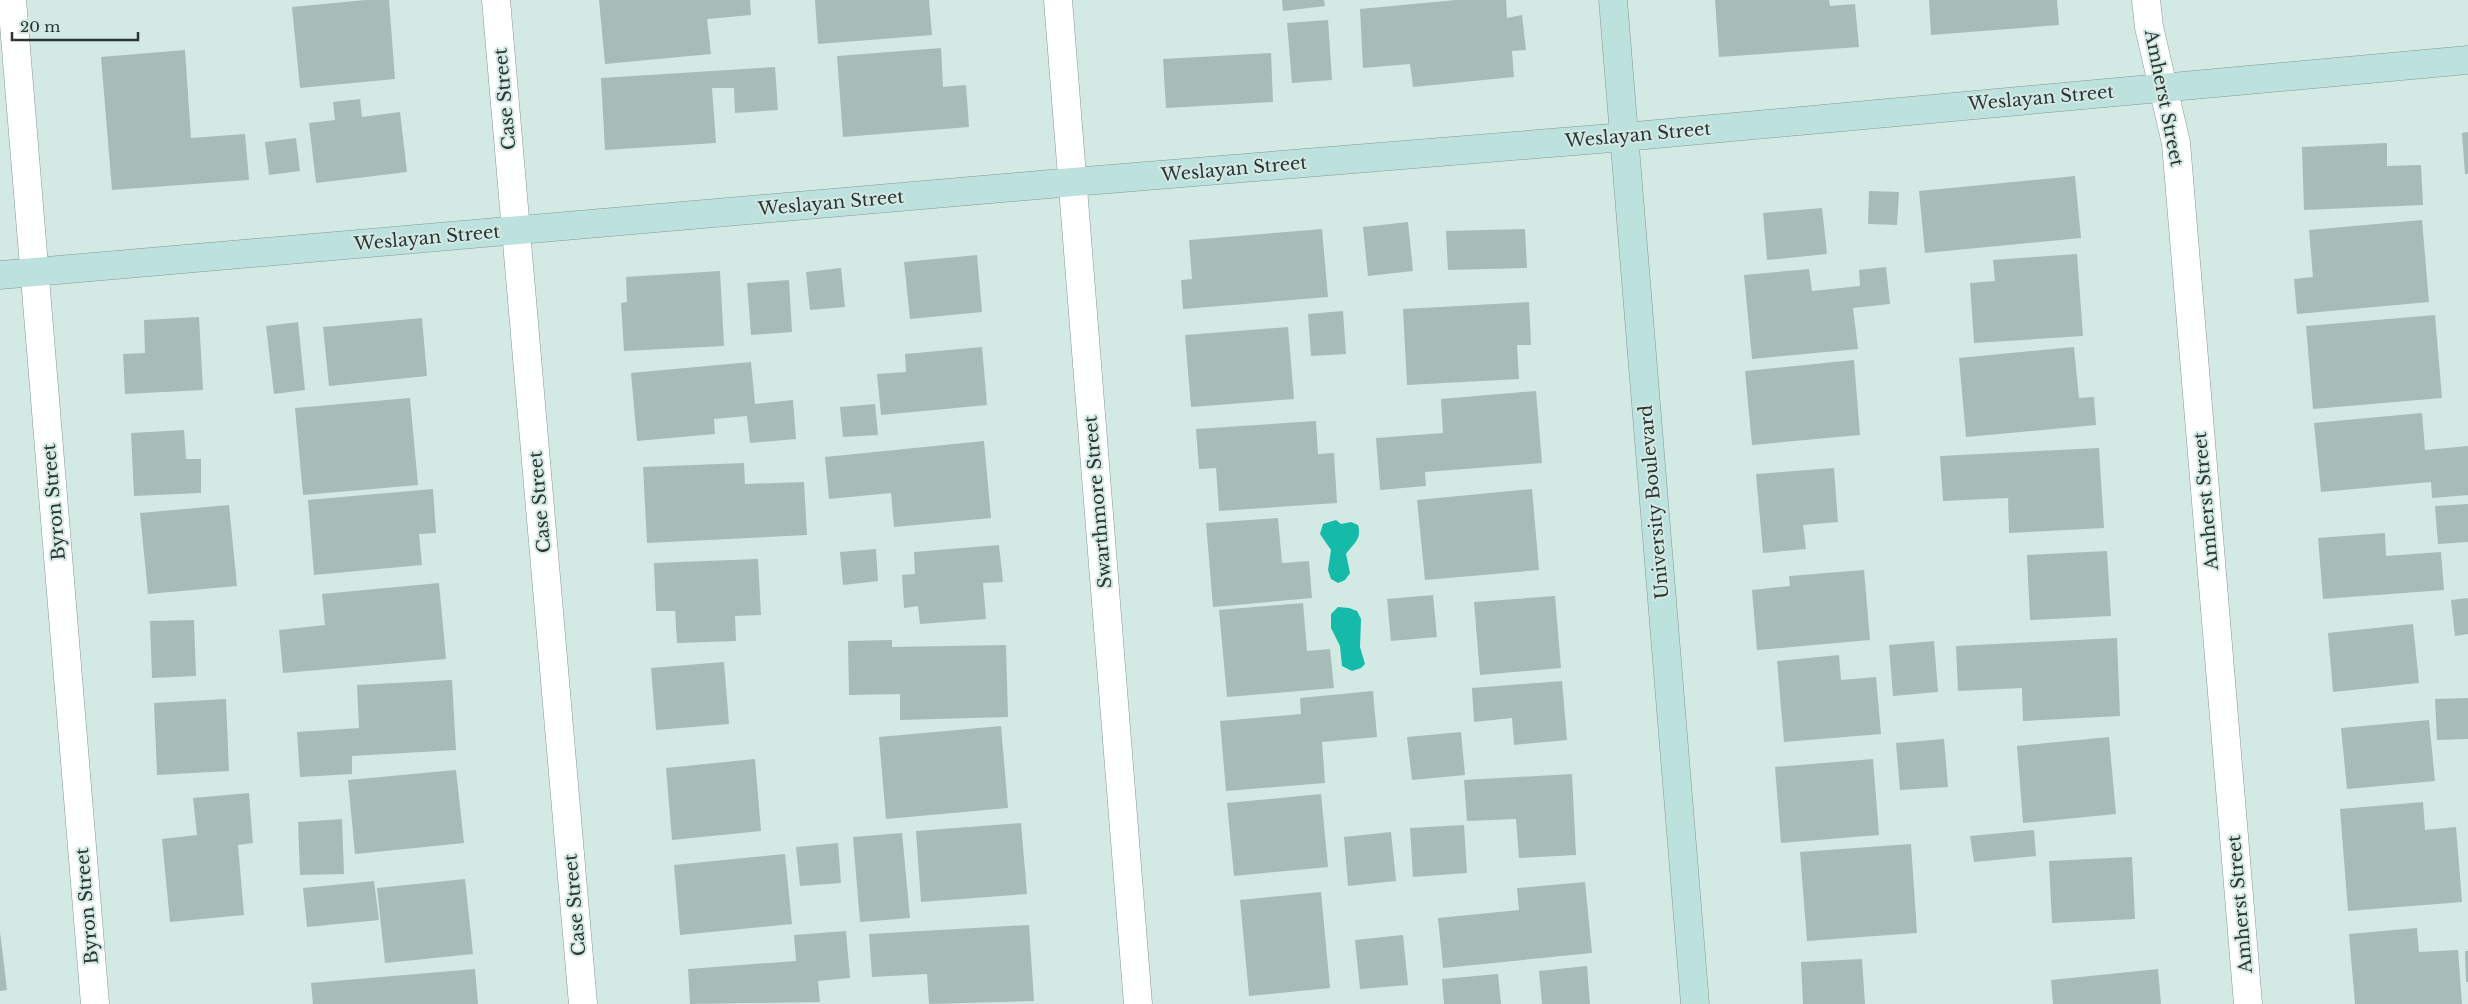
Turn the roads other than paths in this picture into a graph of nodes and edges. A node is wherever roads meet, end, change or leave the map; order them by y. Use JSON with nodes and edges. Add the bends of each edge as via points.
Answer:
{"nodes":[{"id":1,"x":12,"y":0,"type":"edge"},
{"id":2,"x":496,"y":0,"type":"edge"},
{"id":3,"x":1058,"y":0,"type":"edge"},
{"id":4,"x":1613,"y":0,"type":"edge"},
{"id":5,"x":2146,"y":0,"type":"edge"},
{"id":6,"x":2468,"y":60,"type":"edge"},
{"id":7,"x":2162,"y":87,"type":"junction"},
{"id":8,"x":1624,"y":137,"type":"junction"},
{"id":9,"x":1073,"y":182,"type":"junction"},
{"id":10,"x":516,"y":231,"type":"junction"},
{"id":11,"x":35,"y":272,"type":"junction"},
{"id":12,"x":0,"y":275,"type":"edge"},
{"id":13,"x":95,"y":1004,"type":"edge"},
{"id":14,"x":583,"y":1004,"type":"edge"},
{"id":15,"x":1138,"y":1004,"type":"edge"},
{"id":16,"x":1695,"y":1004,"type":"edge"},
{"id":17,"x":2248,"y":1004,"type":"edge"}],
"edges":[{"from":1,"to":11,"type":"street","name":"Byron Street"},
{"from":2,"to":10,"type":"street","name":"Case Street"},
{"from":3,"to":9,"type":"street","name":"Swarthmore Street"},
{"from":4,"to":8,"type":"main road","name":"University Boulevard"},
{"from":5,"to":7,"type":"street","name":"Amherst Street","via":[[2148,27]]},
{"from":6,"to":7,"type":"main road","name":"Weslayan Street"},
{"from":7,"to":8,"type":"main road","name":"Weslayan Street"},
{"from":7,"to":17,"type":"street","name":"Amherst Street","via":[[2176,143]]},
{"from":8,"to":9,"type":"main road","name":"Weslayan Street"},
{"from":8,"to":16,"type":"main road","name":"University Boulevard"},
{"from":9,"to":10,"type":"main road","name":"Weslayan Street"},
{"from":9,"to":15,"type":"street","name":"Swarthmore Street"},
{"from":10,"to":11,"type":"main road","name":"Weslayan Street"},
{"from":10,"to":14,"type":"street","name":"Case Street"},
{"from":11,"to":12,"type":"main road","name":"Weslayan Street"},
{"from":11,"to":13,"type":"street","name":"Byron Street"}]}
